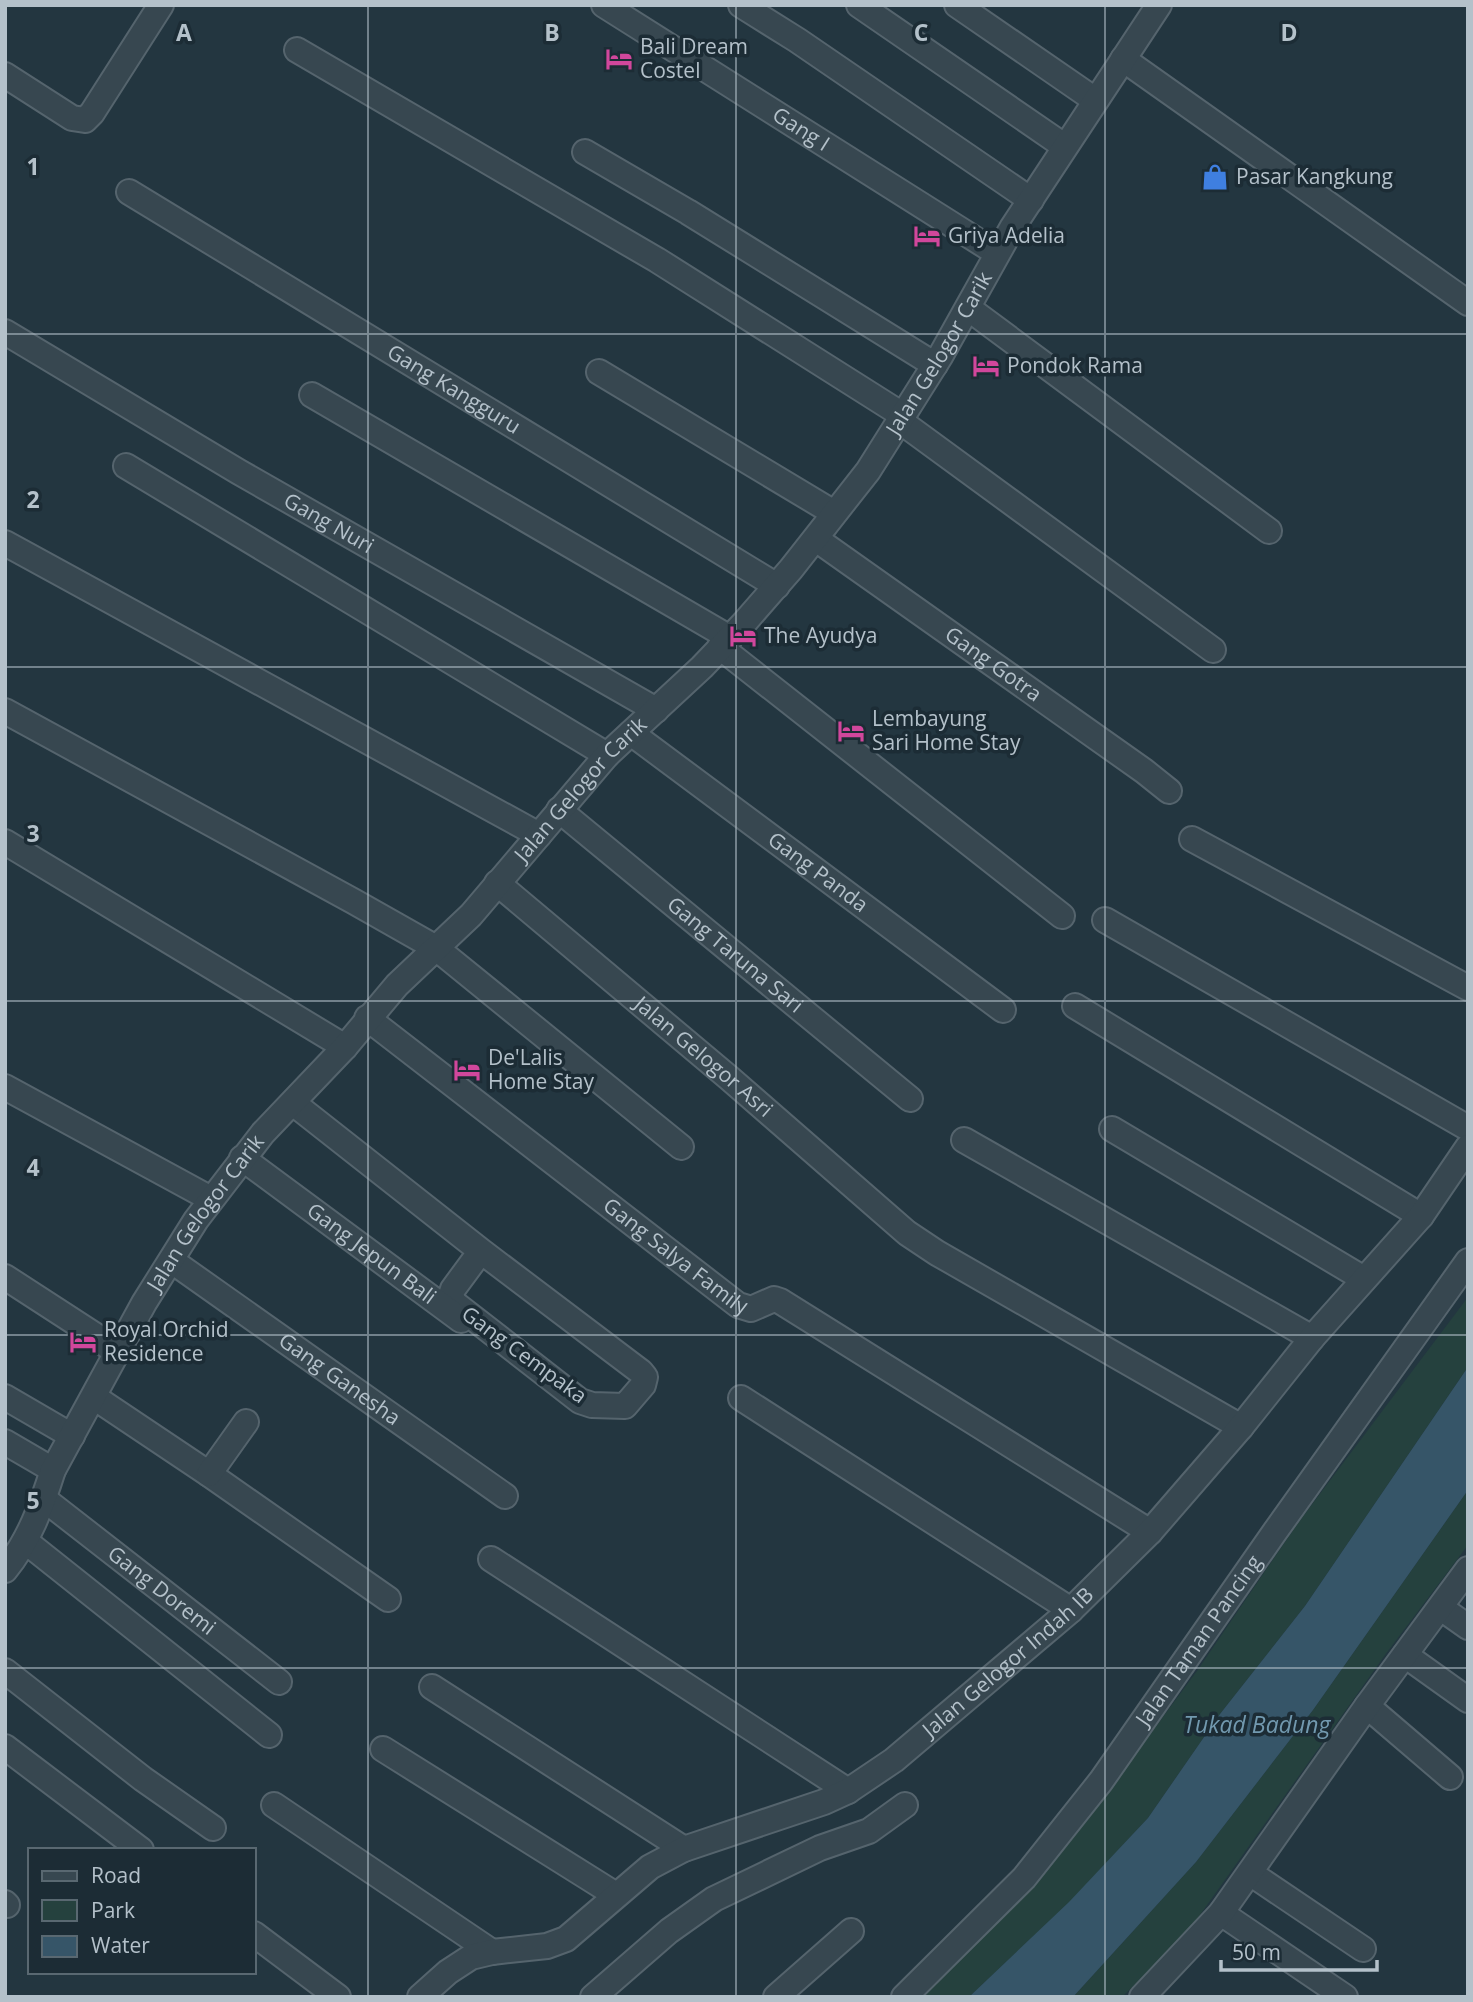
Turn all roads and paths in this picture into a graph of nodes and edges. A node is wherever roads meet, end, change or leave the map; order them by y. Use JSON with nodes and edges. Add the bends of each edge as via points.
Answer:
{"nodes":[{"id":1,"x":161,"y":5,"type":"edge"},
{"id":2,"x":604,"y":5,"type":"edge"},
{"id":3,"x":741,"y":5,"type":"edge"},
{"id":4,"x":859,"y":5,"type":"edge"},
{"id":5,"x":957,"y":5,"type":"edge"},
{"id":6,"x":1159,"y":5,"type":"edge"},
{"id":7,"x":297,"y":50,"type":"dead end"},
{"id":8,"x":1123,"y":59,"type":"junction"},
{"id":9,"x":5,"y":75,"type":"edge"},
{"id":10,"x":1095,"y":100,"type":"junction"},
{"id":11,"x":1064,"y":146,"type":"junction"},
{"id":12,"x":584,"y":152,"type":"dead end"},
{"id":13,"x":130,"y":192,"type":"dead end"},
{"id":14,"x":1031,"y":200,"type":"junction"},
{"id":15,"x":997,"y":253,"type":"junction"},
{"id":16,"x":1468,"y":303,"type":"edge"},
{"id":17,"x":968,"y":308,"type":"junction"},
{"id":18,"x":5,"y":332,"type":"edge"},
{"id":19,"x":935,"y":365,"type":"junction"},
{"id":20,"x":599,"y":372,"type":"dead end"},
{"id":21,"x":312,"y":395,"type":"dead end"},
{"id":22,"x":902,"y":418,"type":"junction"},
{"id":23,"x":126,"y":466,"type":"dead end"},
{"id":24,"x":834,"y":513,"type":"junction"},
{"id":25,"x":1269,"y":531,"type":"dead end"},
{"id":26,"x":816,"y":539,"type":"junction"},
{"id":27,"x":5,"y":543,"type":"edge"},
{"id":28,"x":777,"y":586,"type":"junction"},
{"id":29,"x":725,"y":643,"type":"junction"},
{"id":30,"x":1213,"y":650,"type":"dead end"},
{"id":31,"x":656,"y":710,"type":"junction"},
{"id":32,"x":5,"y":711,"type":"edge"},
{"id":33,"x":631,"y":733,"type":"junction"},
{"id":34,"x":607,"y":755,"type":"junction"},
{"id":35,"x":1169,"y":791,"type":"dead end"},
{"id":36,"x":559,"y":810,"type":"junction"},
{"id":37,"x":539,"y":835,"type":"junction"},
{"id":38,"x":1192,"y":839,"type":"dead end"},
{"id":39,"x":5,"y":842,"type":"edge"},
{"id":40,"x":497,"y":883,"type":"junction"},
{"id":41,"x":1062,"y":916,"type":"dead end"},
{"id":42,"x":1105,"y":920,"type":"dead end"},
{"id":43,"x":436,"y":948,"type":"junction"},
{"id":44,"x":1468,"y":988,"type":"edge"},
{"id":45,"x":1075,"y":1006,"type":"dead end"},
{"id":46,"x":1003,"y":1010,"type":"dead end"},
{"id":47,"x":367,"y":1018,"type":"junction"},
{"id":48,"x":345,"y":1047,"type":"junction"},
{"id":49,"x":5,"y":1087,"type":"edge"},
{"id":50,"x":910,"y":1099,"type":"dead end"},
{"id":51,"x":293,"y":1103,"type":"junction"},
{"id":52,"x":1468,"y":1128,"type":"edge"},
{"id":53,"x":1112,"y":1129,"type":"dead end"},
{"id":54,"x":964,"y":1140,"type":"dead end"},
{"id":55,"x":681,"y":1147,"type":"dead end"},
{"id":56,"x":1468,"y":1147,"type":"edge"},
{"id":57,"x":242,"y":1158,"type":"junction"},
{"id":58,"x":211,"y":1199,"type":"junction"},
{"id":59,"x":1421,"y":1216,"type":"junction"},
{"id":60,"x":481,"y":1251,"type":"junction"},
{"id":61,"x":172,"y":1261,"type":"junction"},
{"id":62,"x":1468,"y":1261,"type":"edge"},
{"id":63,"x":5,"y":1278,"type":"edge"},
{"id":64,"x":1364,"y":1279,"type":"junction"},
{"id":65,"x":1312,"y":1338,"type":"junction"},
{"id":66,"x":117,"y":1354,"type":"junction"},
{"id":67,"x":5,"y":1396,"type":"edge"},
{"id":68,"x":94,"y":1396,"type":"junction"},
{"id":69,"x":741,"y":1398,"type":"dead end"},
{"id":70,"x":567,"y":1403,"type":"dead end"},
{"id":71,"x":246,"y":1422,"type":"dead end"},
{"id":72,"x":1241,"y":1427,"type":"junction"},
{"id":73,"x":72,"y":1436,"type":"junction"},
{"id":74,"x":5,"y":1442,"type":"edge"},
{"id":75,"x":53,"y":1469,"type":"junction"},
{"id":76,"x":209,"y":1474,"type":"junction"},
{"id":77,"x":505,"y":1496,"type":"dead end"},
{"id":78,"x":44,"y":1499,"type":"junction"},
{"id":79,"x":1150,"y":1532,"type":"junction"},
{"id":80,"x":14,"y":1552,"type":"edge"},
{"id":81,"x":491,"y":1559,"type":"dead end"},
{"id":82,"x":1468,"y":1570,"type":"edge"},
{"id":83,"x":388,"y":1600,"type":"dead end"},
{"id":84,"x":1441,"y":1608,"type":"junction"},
{"id":85,"x":1071,"y":1610,"type":"junction"},
{"id":86,"x":1468,"y":1627,"type":"edge"},
{"id":87,"x":1405,"y":1655,"type":"junction"},
{"id":88,"x":5,"y":1671,"type":"edge"},
{"id":89,"x":279,"y":1682,"type":"dead end"},
{"id":90,"x":432,"y":1687,"type":"dead end"},
{"id":91,"x":1468,"y":1700,"type":"edge"},
{"id":92,"x":1367,"y":1706,"type":"junction"},
{"id":93,"x":269,"y":1735,"type":"dead end"},
{"id":94,"x":5,"y":1747,"type":"edge"},
{"id":95,"x":383,"y":1749,"type":"dead end"},
{"id":96,"x":1450,"y":1777,"type":"dead end"},
{"id":97,"x":848,"y":1791,"type":"junction"},
{"id":98,"x":274,"y":1805,"type":"dead end"},
{"id":99,"x":905,"y":1805,"type":"dead end"},
{"id":100,"x":213,"y":1828,"type":"dead end"},
{"id":101,"x":138,"y":1848,"type":"edge"},
{"id":102,"x":684,"y":1849,"type":"junction"},
{"id":103,"x":1250,"y":1874,"type":"junction"},
{"id":104,"x":616,"y":1895,"type":"junction"},
{"id":105,"x":1221,"y":1913,"type":"junction"},
{"id":106,"x":851,"y":1931,"type":"dead end"},
{"id":107,"x":256,"y":1936,"type":"edge"},
{"id":108,"x":1363,"y":1949,"type":"dead end"},
{"id":109,"x":492,"y":1952,"type":"junction"},
{"id":110,"x":338,"y":1997,"type":"edge"},
{"id":111,"x":420,"y":1997,"type":"edge"},
{"id":112,"x":593,"y":1997,"type":"edge"},
{"id":113,"x":776,"y":1997,"type":"edge"},
{"id":114,"x":904,"y":1997,"type":"edge"},
{"id":115,"x":1142,"y":1997,"type":"edge"},
{"id":116,"x":1345,"y":1997,"type":"edge"}],
"edges":[{"from":1,"to":9,"type":"street","via":[[85,120],[72,118]]},
{"from":2,"to":15,"type":"street","name":"Gang I"},
{"from":3,"to":14,"type":"street"},
{"from":4,"to":11,"type":"street"},
{"from":5,"to":10,"type":"street"},
{"from":6,"to":8,"type":"street","name":"Jalan Gelogor Carik"},
{"from":7,"to":22,"type":"street","via":[[657,260]]},
{"from":8,"to":10,"type":"street","name":"Jalan Gelogor Carik"},
{"from":8,"to":16,"type":"street"},
{"from":10,"to":11,"type":"street","name":"Jalan Gelogor Carik"},
{"from":11,"to":14,"type":"street","name":"Jalan Gelogor Carik"},
{"from":12,"to":19,"type":"street"},
{"from":13,"to":28,"type":"street","name":"Gang Kangguru"},
{"from":14,"to":15,"type":"street","name":"Jalan Gelogor Carik"},
{"from":15,"to":17,"type":"street","name":"Jalan Gelogor Carik"},
{"from":17,"to":19,"type":"street","name":"Jalan Gelogor Carik"},
{"from":17,"to":25,"type":"street"},
{"from":18,"to":31,"type":"street","name":"Gang Nuri","via":[[239,472]]},
{"from":19,"to":22,"type":"street","name":"Jalan Gelogor Carik"},
{"from":20,"to":24,"type":"street"},
{"from":21,"to":29,"type":"street"},
{"from":22,"to":24,"type":"street","name":"Jalan Gelogor Carik"},
{"from":22,"to":30,"type":"street"},
{"from":23,"to":34,"type":"street"},
{"from":24,"to":26,"type":"street","name":"Jalan Gelogor Carik"},
{"from":26,"to":28,"type":"street","name":"Jalan Gelogor Carik"},
{"from":26,"to":35,"type":"street","name":"Gang Gotra"},
{"from":27,"to":37,"type":"street"},
{"from":28,"to":29,"type":"street","name":"Jalan Gelogor Carik"},
{"from":29,"to":31,"type":"street","name":"Jalan Gelogor Carik"},
{"from":29,"to":41,"type":"street"},
{"from":31,"to":33,"type":"street","name":"Jalan Gelogor Carik"},
{"from":32,"to":43,"type":"street"},
{"from":33,"to":34,"type":"street","name":"Jalan Gelogor Carik"},
{"from":33,"to":46,"type":"street","name":"Gang Panda"},
{"from":34,"to":36,"type":"street","name":"Jalan Gelogor Carik"},
{"from":36,"to":37,"type":"street","name":"Jalan Gelogor Carik"},
{"from":36,"to":50,"type":"street","name":"Gang Taruna Sari"},
{"from":37,"to":40,"type":"street","name":"Jalan Gelogor Carik"},
{"from":38,"to":44,"type":"street"},
{"from":39,"to":48,"type":"street"},
{"from":40,"to":43,"type":"street","name":"Jalan Gelogor Carik"},
{"from":40,"to":72,"type":"street","name":"Jalan Gelogor Asri","via":[[907,1233]]},
{"from":42,"to":52,"type":"street"},
{"from":43,"to":47,"type":"street","name":"Jalan Gelogor Carik"},
{"from":43,"to":55,"type":"street"},
{"from":45,"to":59,"type":"street"},
{"from":47,"to":48,"type":"street","name":"Jalan Gelogor Carik"},
{"from":47,"to":79,"type":"street","name":"Gang Salya Family","via":[[738,1305],[751,1309],[780,1301]]},
{"from":48,"to":51,"type":"street","name":"Jalan Gelogor Carik"},
{"from":49,"to":58,"type":"street"},
{"from":51,"to":57,"type":"street","name":"Jalan Gelogor Carik"},
{"from":51,"to":60,"type":"street","name":"Gang Cempaka"},
{"from":53,"to":64,"type":"street"},
{"from":54,"to":65,"type":"street"},
{"from":56,"to":59,"type":"street","name":"Jalan Gelogor Indah IB"},
{"from":57,"to":58,"type":"street","name":"Jalan Gelogor Carik"},
{"from":57,"to":70,"type":"street","name":"Gang Jepun Bali"},
{"from":58,"to":61,"type":"street","name":"Jalan Gelogor Carik"},
{"from":59,"to":64,"type":"street","name":"Jalan Gelogor Indah IB"},
{"from":60,"to":60,"type":"street","name":"Gang Cempaka","via":[[645,1377],[625,1406],[580,1401],[454,1303],[453,1289]]},
{"from":61,"to":66,"type":"street","name":"Jalan Gelogor Carik"},
{"from":61,"to":77,"type":"street","name":"Gang Ganesha"},
{"from":62,"to":114,"type":"street","name":"Jalan Taman Pancing","via":[[1101,1781],[1024,1878]]},
{"from":63,"to":66,"type":"street"},
{"from":64,"to":65,"type":"street","name":"Jalan Gelogor Indah IB"},
{"from":65,"to":72,"type":"street","name":"Jalan Gelogor Indah IB"},
{"from":66,"to":68,"type":"street","name":"Jalan Gelogor Carik"},
{"from":67,"to":73,"type":"street"},
{"from":68,"to":73,"type":"street","name":"Jalan Gelogor Carik"},
{"from":68,"to":76,"type":"street"},
{"from":69,"to":85,"type":"street"},
{"from":71,"to":76,"type":"street"},
{"from":72,"to":79,"type":"street","name":"Jalan Gelogor Indah IB"},
{"from":73,"to":75,"type":"street","name":"Jalan Gelogor Carik"},
{"from":74,"to":75,"type":"street"},
{"from":75,"to":78,"type":"street","name":"Jalan Gelogor Carik"},
{"from":76,"to":83,"type":"street"},
{"from":78,"to":80,"type":"street","name":"Jalan Gelogor Carik"},
{"from":78,"to":89,"type":"street","name":"Gang Doremi"},
{"from":79,"to":85,"type":"street","name":"Jalan Gelogor Indah IB"},
{"from":80,"to":93,"type":"street"},
{"from":81,"to":97,"type":"street"},
{"from":82,"to":84,"type":"street"},
{"from":84,"to":86,"type":"street"},
{"from":84,"to":87,"type":"street"},
{"from":85,"to":97,"type":"street","name":"Jalan Gelogor Indah IB","via":[[894,1760]]},
{"from":87,"to":91,"type":"street"},
{"from":87,"to":92,"type":"street"},
{"from":88,"to":100,"type":"street"},
{"from":90,"to":102,"type":"street"},
{"from":92,"to":96,"type":"street"},
{"from":92,"to":103,"type":"street"},
{"from":94,"to":101,"type":"street"},
{"from":95,"to":104,"type":"street"},
{"from":97,"to":102,"type":"street","name":"Jalan Gelogor Indah IB"},
{"from":98,"to":109,"type":"street"},
{"from":99,"to":112,"type":"street","via":[[869,1831],[820,1848],[714,1899]]},
{"from":102,"to":104,"type":"street","name":"Jalan Gelogor Indah IB","via":[[650,1867]]},
{"from":103,"to":105,"type":"street"},
{"from":103,"to":108,"type":"street"},
{"from":104,"to":109,"type":"street","name":"Jalan Gelogor Indah IB","via":[[566,1940]]},
{"from":105,"to":115,"type":"street"},
{"from":105,"to":116,"type":"street"},
{"from":106,"to":113,"type":"street"},
{"from":107,"to":110,"type":"street"},
{"from":109,"to":111,"type":"street","name":"Jalan Gelogor Indah IB","via":[[471,1957]]}]}
